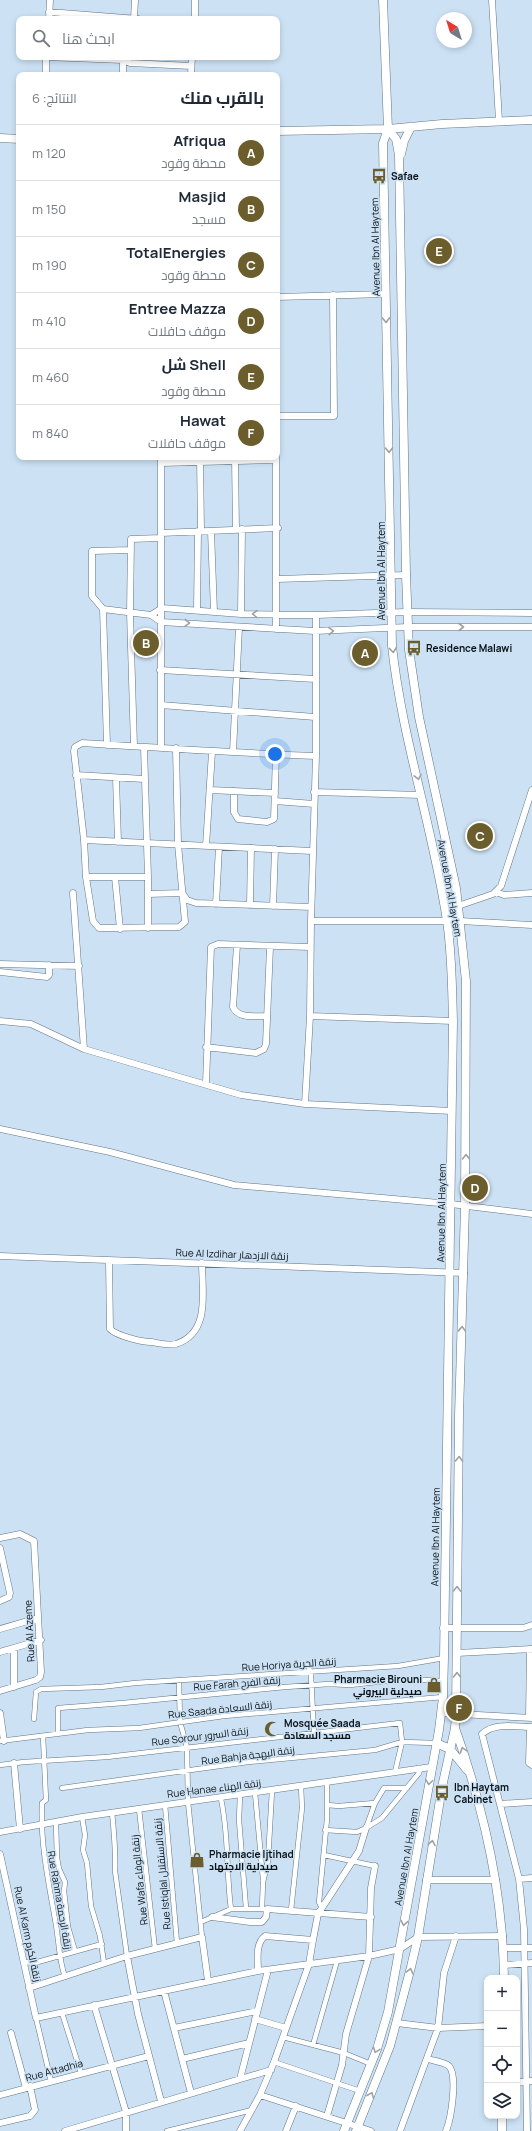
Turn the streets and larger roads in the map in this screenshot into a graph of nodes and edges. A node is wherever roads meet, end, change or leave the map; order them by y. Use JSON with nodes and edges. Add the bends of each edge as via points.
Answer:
{"nodes":[{"id":1,"x":50,"y":0,"type":"edge"},
{"id":2,"x":135,"y":0,"type":"edge"},
{"id":3,"x":195,"y":0,"type":"edge"},
{"id":4,"x":383,"y":0,"type":"edge"},
{"id":5,"x":492,"y":0,"type":"edge"},
{"id":6,"x":49,"y":16,"type":"edge"},
{"id":7,"x":134,"y":16,"type":"edge"},
{"id":8,"x":195,"y":16,"type":"edge"},
{"id":9,"x":46,"y":60,"type":"edge"},
{"id":10,"x":123,"y":60,"type":"joint"},
{"id":11,"x":131,"y":60,"type":"edge"},
{"id":12,"x":192,"y":60,"type":"edge"},
{"id":13,"x":191,"y":66,"type":"junction"},
{"id":14,"x":46,"y":72,"type":"edge"},
{"id":15,"x":123,"y":72,"type":"edge"},
{"id":16,"x":191,"y":72,"type":"edge"},
{"id":17,"x":532,"y":120,"type":"edge"},
{"id":18,"x":499,"y":121,"type":"junction"},
{"id":19,"x":411,"y":127,"type":"junction"},
{"id":20,"x":388,"y":129,"type":"junction"},
{"id":21,"x":280,"y":132,"type":"edge"},
{"id":22,"x":0,"y":138,"type":"edge"},
{"id":23,"x":16,"y":139,"type":"edge"},
{"id":24,"x":399,"y":165,"type":"junction"},
{"id":25,"x":386,"y":294,"type":"junction"},
{"id":26,"x":333,"y":295,"type":"junction"},
{"id":27,"x":280,"y":296,"type":"edge"},
{"id":28,"x":280,"y":416,"type":"edge"},
{"id":29,"x":161,"y":460,"type":"edge"},
{"id":30,"x":200,"y":460,"type":"edge"},
{"id":31,"x":235,"y":460,"type":"edge"},
{"id":32,"x":276,"y":460,"type":"edge"},
{"id":33,"x":278,"y":528,"type":"junction"},
{"id":34,"x":239,"y":530,"type":"junction"},
{"id":35,"x":199,"y":531,"type":"junction"},
{"id":36,"x":211,"y":531,"type":"junction"},
{"id":37,"x":161,"y":535,"type":"junction"},
{"id":38,"x":131,"y":550,"type":"junction"},
{"id":39,"x":391,"y":575,"type":"junction"},
{"id":40,"x":406,"y":575,"type":"junction"},
{"id":41,"x":277,"y":579,"type":"junction"},
{"id":42,"x":162,"y":608,"type":"junction"},
{"id":43,"x":103,"y":609,"type":"junction"},
{"id":44,"x":197,"y":609,"type":"junction"},
{"id":45,"x":214,"y":612,"type":"junction"},
{"id":46,"x":407,"y":612,"type":"junction"},
{"id":47,"x":130,"y":613,"type":"junction"},
{"id":48,"x":391,"y":613,"type":"junction"},
{"id":49,"x":532,"y":613,"type":"edge"},
{"id":50,"x":151,"y":614,"type":"junction"},
{"id":51,"x":241,"y":614,"type":"junction"},
{"id":52,"x":277,"y":614,"type":"junction"},
{"id":53,"x":316,"y":615,"type":"junction"},
{"id":54,"x":161,"y":622,"type":"junction"},
{"id":55,"x":239,"y":627,"type":"junction"},
{"id":56,"x":408,"y":627,"type":"junction"},
{"id":57,"x":532,"y":627,"type":"edge"},
{"id":58,"x":391,"y":628,"type":"junction"},
{"id":59,"x":276,"y":629,"type":"junction"},
{"id":60,"x":315,"y":631,"type":"junction"},
{"id":61,"x":160,"y":670,"type":"junction"},
{"id":62,"x":237,"y":674,"type":"junction"},
{"id":63,"x":314,"y":679,"type":"junction"},
{"id":64,"x":161,"y":705,"type":"junction"},
{"id":65,"x":235,"y":711,"type":"junction"},
{"id":66,"x":315,"y":717,"type":"junction"},
{"id":67,"x":107,"y":745,"type":"junction"},
{"id":68,"x":134,"y":746,"type":"junction"},
{"id":69,"x":144,"y":746,"type":"junction"},
{"id":70,"x":161,"y":748,"type":"junction"},
{"id":71,"x":176,"y":748,"type":"junction"},
{"id":72,"x":212,"y":752,"type":"junction"},
{"id":73,"x":233,"y":752,"type":"junction"},
{"id":74,"x":276,"y":754,"type":"junction"},
{"id":75,"x":316,"y":756,"type":"junction"},
{"id":76,"x":76,"y":775,"type":"junction"},
{"id":77,"x":116,"y":778,"type":"junction"},
{"id":78,"x":144,"y":779,"type":"junction"},
{"id":79,"x":210,"y":790,"type":"junction"},
{"id":80,"x":532,"y":790,"type":"edge"},
{"id":81,"x":234,"y":791,"type":"junction"},
{"id":82,"x":314,"y":792,"type":"junction"},
{"id":83,"x":275,"y":793,"type":"junction"},
{"id":84,"x":422,"y":795,"type":"junction"},
{"id":85,"x":275,"y":802,"type":"junction"},
{"id":86,"x":314,"y":804,"type":"junction"},
{"id":87,"x":84,"y":840,"type":"junction"},
{"id":88,"x":118,"y":842,"type":"junction"},
{"id":89,"x":147,"y":843,"type":"junction"},
{"id":90,"x":178,"y":844,"type":"junction"},
{"id":91,"x":206,"y":846,"type":"junction"},
{"id":92,"x":219,"y":846,"type":"junction"},
{"id":93,"x":251,"y":848,"type":"junction"},
{"id":94,"x":275,"y":849,"type":"junction"},
{"id":95,"x":312,"y":851,"type":"junction"},
{"id":96,"x":86,"y":877,"type":"junction"},
{"id":97,"x":116,"y":877,"type":"junction"},
{"id":98,"x":148,"y":877,"type":"junction"},
{"id":99,"x":496,"y":892,"type":"junction"},
{"id":100,"x":182,"y":893,"type":"junction"},
{"id":101,"x":532,"y":893,"type":"edge"},
{"id":102,"x":73,"y":894,"type":"dead end"},
{"id":103,"x":148,"y":894,"type":"junction"},
{"id":104,"x":216,"y":904,"type":"junction"},
{"id":105,"x":250,"y":905,"type":"junction"},
{"id":106,"x":273,"y":906,"type":"junction"},
{"id":107,"x":458,"y":906,"type":"junction"},
{"id":108,"x":311,"y":907,"type":"junction"},
{"id":109,"x":447,"y":920,"type":"junction"},
{"id":110,"x":311,"y":921,"type":"junction"},
{"id":111,"x":460,"y":921,"type":"junction"},
{"id":112,"x":532,"y":925,"type":"edge"},
{"id":113,"x":148,"y":928,"type":"junction"},
{"id":114,"x":120,"y":929,"type":"junction"},
{"id":115,"x":237,"y":946,"type":"junction"},
{"id":116,"x":270,"y":947,"type":"junction"},
{"id":117,"x":310,"y":947,"type":"junction"},
{"id":118,"x":0,"y":964,"type":"edge"},
{"id":119,"x":49,"y":965,"type":"junction"},
{"id":120,"x":79,"y":966,"type":"junction"},
{"id":121,"x":0,"y":972,"type":"edge"},
{"id":122,"x":267,"y":1016,"type":"junction"},
{"id":123,"x":310,"y":1016,"type":"junction"},
{"id":124,"x":0,"y":1021,"type":"edge"},
{"id":125,"x":453,"y":1021,"type":"junction"},
{"id":126,"x":206,"y":1047,"type":"junction"},
{"id":127,"x":84,"y":1049,"type":"junction"},
{"id":128,"x":206,"y":1084,"type":"junction"},
{"id":129,"x":305,"y":1104,"type":"junction"},
{"id":130,"x":452,"y":1111,"type":"junction"},
{"id":131,"x":0,"y":1129,"type":"edge"},
{"id":132,"x":451,"y":1204,"type":"junction"},
{"id":133,"x":465,"y":1206,"type":"junction"},
{"id":134,"x":532,"y":1214,"type":"edge"},
{"id":135,"x":0,"y":1256,"type":"edge"},
{"id":136,"x":109,"y":1261,"type":"junction"},
{"id":137,"x":202,"y":1262,"type":"junction"},
{"id":138,"x":450,"y":1272,"type":"junction"},
{"id":139,"x":464,"y":1273,"type":"junction"},
{"id":140,"x":0,"y":1538,"type":"edge"},
{"id":141,"x":0,"y":1548,"type":"edge"},
{"id":142,"x":0,"y":1600,"type":"edge"},
{"id":143,"x":38,"y":1618,"type":"junction"},
{"id":144,"x":532,"y":1625,"type":"edge"},
{"id":145,"x":443,"y":1628,"type":"junction"},
{"id":146,"x":457,"y":1628,"type":"junction"},
{"id":147,"x":0,"y":1629,"type":"edge"},
{"id":148,"x":41,"y":1640,"type":"junction"},
{"id":149,"x":14,"y":1648,"type":"junction"},
{"id":150,"x":531,"y":1649,"type":"edge"},
{"id":151,"x":0,"y":1652,"type":"edge"},
{"id":152,"x":457,"y":1653,"type":"junction"},
{"id":153,"x":444,"y":1658,"type":"junction"},
{"id":154,"x":308,"y":1663,"type":"dead end"},
{"id":155,"x":310,"y":1672,"type":"junction"},
{"id":156,"x":179,"y":1681,"type":"junction"},
{"id":157,"x":443,"y":1682,"type":"junction"},
{"id":158,"x":311,"y":1686,"type":"junction"},
{"id":159,"x":14,"y":1687,"type":"junction"},
{"id":160,"x":0,"y":1691,"type":"edge"},
{"id":161,"x":179,"y":1697,"type":"junction"},
{"id":162,"x":443,"y":1697,"type":"junction"},
{"id":163,"x":312,"y":1709,"type":"junction"},
{"id":164,"x":0,"y":1713,"type":"edge"},
{"id":165,"x":441,"y":1713,"type":"junction"},
{"id":166,"x":456,"y":1714,"type":"junction"},
{"id":167,"x":531,"y":1718,"type":"edge"},
{"id":168,"x":34,"y":1720,"type":"dead end"},
{"id":169,"x":180,"y":1722,"type":"junction"},
{"id":170,"x":531,"y":1727,"type":"edge"},
{"id":171,"x":455,"y":1728,"type":"junction"},
{"id":172,"x":314,"y":1733,"type":"junction"},
{"id":173,"x":58,"y":1734,"type":"junction"},
{"id":174,"x":43,"y":1736,"type":"junction"},
{"id":175,"x":2,"y":1741,"type":"edge"},
{"id":176,"x":402,"y":1742,"type":"junction"},
{"id":177,"x":436,"y":1743,"type":"junction"},
{"id":178,"x":187,"y":1747,"type":"junction"},
{"id":179,"x":450,"y":1749,"type":"junction"},
{"id":180,"x":43,"y":1762,"type":"junction"},
{"id":181,"x":14,"y":1763,"type":"junction"},
{"id":182,"x":0,"y":1765,"type":"edge"},
{"id":183,"x":532,"y":1765,"type":"edge"},
{"id":184,"x":418,"y":1768,"type":"junction"},
{"id":185,"x":431,"y":1768,"type":"junction"},
{"id":186,"x":187,"y":1772,"type":"junction"},
{"id":187,"x":395,"y":1772,"type":"junction"},
{"id":188,"x":469,"y":1772,"type":"junction"},
{"id":189,"x":327,"y":1783,"type":"junction"},
{"id":190,"x":301,"y":1786,"type":"junction"},
{"id":191,"x":62,"y":1788,"type":"dead end"},
{"id":192,"x":407,"y":1788,"type":"junction"},
{"id":193,"x":272,"y":1791,"type":"junction"},
{"id":194,"x":256,"y":1793,"type":"junction"},
{"id":195,"x":240,"y":1795,"type":"junction"},
{"id":196,"x":221,"y":1798,"type":"junction"},
{"id":197,"x":188,"y":1802,"type":"junction"},
{"id":198,"x":532,"y":1802,"type":"edge"},
{"id":199,"x":375,"y":1803,"type":"junction"},
{"id":200,"x":500,"y":1804,"type":"junction"},
{"id":201,"x":165,"y":1805,"type":"junction"},
{"id":202,"x":327,"y":1805,"type":"junction"},
{"id":203,"x":139,"y":1809,"type":"junction"},
{"id":204,"x":112,"y":1812,"type":"junction"},
{"id":205,"x":82,"y":1817,"type":"junction"},
{"id":206,"x":56,"y":1823,"type":"junction"},
{"id":207,"x":42,"y":1825,"type":"junction"},
{"id":208,"x":366,"y":1828,"type":"junction"},
{"id":209,"x":20,"y":1829,"type":"junction"},
{"id":210,"x":326,"y":1830,"type":"junction"},
{"id":211,"x":0,"y":1832,"type":"edge"},
{"id":212,"x":0,"y":1854,"type":"edge"},
{"id":213,"x":324,"y":1855,"type":"junction"},
{"id":214,"x":353,"y":1860,"type":"junction"},
{"id":215,"x":375,"y":1866,"type":"joint"},
{"id":216,"x":519,"y":1878,"type":"junction"},
{"id":217,"x":532,"y":1878,"type":"edge"},
{"id":218,"x":426,"y":1880,"type":"junction"},
{"id":219,"x":496,"y":1880,"type":"junction"},
{"id":220,"x":263,"y":1882,"type":"junction"},
{"id":221,"x":246,"y":1908,"type":"junction"},
{"id":222,"x":322,"y":1908,"type":"junction"},
{"id":223,"x":231,"y":1909,"type":"junction"},
{"id":224,"x":265,"y":1909,"type":"junction"},
{"id":225,"x":291,"y":1910,"type":"junction"},
{"id":226,"x":318,"y":1914,"type":"junction"},
{"id":227,"x":212,"y":1917,"type":"junction"},
{"id":228,"x":371,"y":1917,"type":"junction"},
{"id":229,"x":201,"y":1922,"type":"junction"},
{"id":230,"x":456,"y":1936,"type":"junction"},
{"id":231,"x":503,"y":1936,"type":"junction"},
{"id":232,"x":202,"y":1937,"type":"junction"},
{"id":233,"x":418,"y":1937,"type":"junction"},
{"id":234,"x":313,"y":1940,"type":"junction"},
{"id":235,"x":176,"y":1943,"type":"junction"},
{"id":236,"x":102,"y":1944,"type":"junction"},
{"id":237,"x":155,"y":1948,"type":"junction"},
{"id":238,"x":503,"y":1948,"type":"junction"},
{"id":239,"x":525,"y":1948,"type":"junction"},
{"id":240,"x":532,"y":1948,"type":"edge"},
{"id":241,"x":400,"y":1949,"type":"junction"},
{"id":242,"x":75,"y":1951,"type":"junction"},
{"id":243,"x":61,"y":1955,"type":"junction"},
{"id":244,"x":127,"y":1956,"type":"junction"},
{"id":245,"x":369,"y":1956,"type":"junction"},
{"id":246,"x":337,"y":1960,"type":"junction"},
{"id":247,"x":24,"y":1962,"type":"junction"},
{"id":248,"x":104,"y":1963,"type":"junction"},
{"id":249,"x":525,"y":1963,"type":"junction"},
{"id":250,"x":532,"y":1963,"type":"edge"},
{"id":251,"x":309,"y":1964,"type":"junction"},
{"id":252,"x":504,"y":1965,"type":"junction"},
{"id":253,"x":268,"y":1970,"type":"junction"},
{"id":254,"x":258,"y":1971,"type":"junction"},
{"id":255,"x":504,"y":1975,"type":"edge"},
{"id":256,"x":65,"y":1977,"type":"junction"},
{"id":257,"x":208,"y":1981,"type":"junction"},
{"id":258,"x":29,"y":1988,"type":"junction"},
{"id":259,"x":164,"y":1991,"type":"junction"},
{"id":260,"x":134,"y":1996,"type":"junction"},
{"id":261,"x":94,"y":2005,"type":"junction"},
{"id":262,"x":257,"y":2011,"type":"junction"},
{"id":263,"x":62,"y":2012,"type":"junction"},
{"id":264,"x":36,"y":2018,"type":"junction"},
{"id":265,"x":255,"y":2019,"type":"junction"},
{"id":266,"x":397,"y":2023,"type":"junction"},
{"id":267,"x":484,"y":2026,"type":"edge"},
{"id":268,"x":174,"y":2028,"type":"junction"},
{"id":269,"x":286,"y":2028,"type":"junction"},
{"id":270,"x":438,"y":2028,"type":"junction"},
{"id":271,"x":11,"y":2033,"type":"dead end"},
{"id":272,"x":283,"y":2037,"type":"junction"},
{"id":273,"x":249,"y":2043,"type":"junction"},
{"id":274,"x":313,"y":2045,"type":"junction"},
{"id":275,"x":344,"y":2053,"type":"junction"},
{"id":276,"x":149,"y":2056,"type":"junction"},
{"id":277,"x":182,"y":2059,"type":"junction"},
{"id":278,"x":428,"y":2059,"type":"junction"},
{"id":279,"x":274,"y":2062,"type":"junction"},
{"id":280,"x":371,"y":2064,"type":"junction"},
{"id":281,"x":112,"y":2065,"type":"junction"},
{"id":282,"x":271,"y":2070,"type":"junction"},
{"id":283,"x":81,"y":2074,"type":"junction"},
{"id":284,"x":240,"y":2079,"type":"junction"},
{"id":285,"x":51,"y":2081,"type":"junction"},
{"id":286,"x":530,"y":2081,"type":"edge"},
{"id":287,"x":337,"y":2082,"type":"junction"},
{"id":288,"x":520,"y":2082,"type":"edge"},
{"id":289,"x":28,"y":2087,"type":"junction"},
{"id":290,"x":360,"y":2091,"type":"junction"},
{"id":291,"x":191,"y":2093,"type":"junction"},
{"id":292,"x":0,"y":2095,"type":"edge"},
{"id":293,"x":260,"y":2095,"type":"junction"},
{"id":294,"x":161,"y":2101,"type":"junction"},
{"id":295,"x":296,"y":2106,"type":"junction"},
{"id":296,"x":252,"y":2110,"type":"junction"},
{"id":297,"x":126,"y":2112,"type":"junction"},
{"id":298,"x":327,"y":2116,"type":"junction"},
{"id":299,"x":502,"y":2119,"type":"edge"},
{"id":300,"x":0,"y":2123,"type":"edge"},
{"id":301,"x":347,"y":2123,"type":"junction"},
{"id":302,"x":357,"y":2129,"type":"edge"},
{"id":303,"x":243,"y":2130,"type":"edge"},
{"id":304,"x":65,"y":2131,"type":"edge"},
{"id":305,"x":126,"y":2131,"type":"edge"},
{"id":306,"x":167,"y":2131,"type":"edge"},
{"id":307,"x":286,"y":2131,"type":"edge"},
{"id":308,"x":344,"y":2131,"type":"edge"},
{"id":309,"x":371,"y":2131,"type":"edge"},
{"id":310,"x":400,"y":2131,"type":"edge"},
{"id":311,"x":446,"y":2131,"type":"edge"},
{"id":312,"x":502,"y":2131,"type":"edge"},
{"id":313,"x":527,"y":2131,"type":"edge"}],
"edges":[{"from":1,"to":6,"type":"street"},
{"from":2,"to":7,"type":"street"},
{"from":3,"to":8,"type":"street"},
{"from":4,"to":20,"type":"street"},
{"from":5,"to":18,"type":"street"},
{"from":9,"to":14,"type":"street"},
{"from":10,"to":11,"type":"street"},
{"from":10,"to":15,"type":"street"},
{"from":11,"to":13,"type":"street"},
{"from":12,"to":13,"type":"street"},
{"from":13,"to":16,"type":"street"},
{"from":17,"to":18,"type":"street"},
{"from":18,"to":19,"type":"street"},
{"from":19,"to":20,"type":"street"},
{"from":19,"to":24,"type":"street","via":[[402,146]]},
{"from":20,"to":21,"type":"street"},
{"from":20,"to":24,"type":"street","name":"Avenue Ibn Al Haytem","via":[[396,139]]},
{"from":20,"to":25,"type":"street","name":"Avenue Ibn Al Haytem","via":[[382,143]]},
{"from":22,"to":23,"type":"street"},
{"from":24,"to":40,"type":"street","name":"Avenue Ibn Al Haytem"},
{"from":25,"to":26,"type":"street"},
{"from":25,"to":39,"type":"street","name":"Avenue Ibn Al Haytem","one_way":true},
{"from":26,"to":27,"type":"street"},
{"from":26,"to":28,"type":"street","via":[[334,416]]},
{"from":29,"to":30,"type":"street"},
{"from":29,"to":37,"type":"street"},
{"from":30,"to":35,"type":"street"},
{"from":31,"to":34,"type":"street"},
{"from":32,"to":33,"type":"street"},
{"from":33,"to":34,"type":"street"},
{"from":33,"to":41,"type":"street"},
{"from":34,"to":36,"type":"street"},
{"from":34,"to":51,"type":"street"},
{"from":35,"to":36,"type":"street"},
{"from":35,"to":37,"type":"street"},
{"from":35,"to":44,"type":"street"},
{"from":36,"to":45,"type":"street"},
{"from":37,"to":38,"type":"street","via":[[132,539]]},
{"from":37,"to":42,"type":"street"},
{"from":38,"to":43,"type":"street","via":[[92,551],[92,596]]},
{"from":38,"to":47,"type":"street"},
{"from":39,"to":40,"type":"street"},
{"from":39,"to":41,"type":"street"},
{"from":39,"to":48,"type":"street","name":"Avenue Ibn Al Haytem"},
{"from":40,"to":46,"type":"street","name":"Avenue Ibn Al Haytem"},
{"from":41,"to":52,"type":"street"},
{"from":42,"to":44,"type":"street"},
{"from":42,"to":50,"type":"street"},
{"from":42,"to":54,"type":"street"},
{"from":43,"to":47,"type":"street"},
{"from":43,"to":67,"type":"street"},
{"from":44,"to":45,"type":"street"},
{"from":45,"to":51,"type":"street"},
{"from":46,"to":48,"type":"street"},
{"from":46,"to":49,"type":"street"},
{"from":46,"to":56,"type":"street","name":"Avenue Ibn Al Haytem"},
{"from":47,"to":50,"type":"street"},
{"from":47,"to":68,"type":"street"},
{"from":48,"to":53,"type":"street"},
{"from":48,"to":58,"type":"street","name":"Avenue Ibn Al Haytem"},
{"from":50,"to":54,"type":"street"},
{"from":52,"to":51,"type":"street","one_way":true},
{"from":52,"to":53,"type":"street"},
{"from":52,"to":59,"type":"street"},
{"from":53,"to":60,"type":"street"},
{"from":54,"to":55,"type":"street","one_way":true},
{"from":54,"to":61,"type":"street"},
{"from":55,"to":59,"type":"street"},
{"from":55,"to":62,"type":"street"},
{"from":56,"to":57,"type":"street","one_way":true},
{"from":56,"to":58,"type":"street"},
{"from":56,"to":107,"type":"street","name":"Avenue Ibn Al Haytem","via":[[416,702]]},
{"from":60,"to":58,"type":"street","one_way":true},
{"from":58,"to":84,"type":"street","name":"Avenue Ibn Al Haytem","one_way":true,"via":[[396,676]]},
{"from":59,"to":60,"type":"street"},
{"from":60,"to":63,"type":"street"},
{"from":61,"to":62,"type":"street"},
{"from":61,"to":64,"type":"street"},
{"from":62,"to":63,"type":"street"},
{"from":62,"to":65,"type":"street"},
{"from":63,"to":66,"type":"street"},
{"from":64,"to":65,"type":"street"},
{"from":64,"to":70,"type":"street"},
{"from":65,"to":66,"type":"street"},
{"from":65,"to":73,"type":"street"},
{"from":66,"to":75,"type":"street"},
{"from":67,"to":68,"type":"street"},
{"from":67,"to":76,"type":"street","via":[[82,743],[75,747]]},
{"from":68,"to":69,"type":"street"},
{"from":69,"to":70,"type":"street"},
{"from":69,"to":78,"type":"street"},
{"from":70,"to":71,"type":"street"},
{"from":71,"to":72,"type":"street"},
{"from":71,"to":90,"type":"street"},
{"from":72,"to":73,"type":"street"},
{"from":72,"to":79,"type":"street"},
{"from":73,"to":74,"type":"street"},
{"from":74,"to":75,"type":"street"},
{"from":74,"to":83,"type":"street"},
{"from":75,"to":82,"type":"street"},
{"from":76,"to":77,"type":"street"},
{"from":76,"to":87,"type":"street"},
{"from":77,"to":78,"type":"street"},
{"from":77,"to":88,"type":"street"},
{"from":78,"to":89,"type":"street"},
{"from":79,"to":81,"type":"street"},
{"from":79,"to":91,"type":"street"},
{"from":80,"to":99,"type":"street","via":[[503,882]]},
{"from":81,"to":83,"type":"street"},
{"from":81,"to":85,"type":"street","via":[[234,812],[238,820],[271,821],[274,819]]},
{"from":82,"to":84,"type":"street"},
{"from":82,"to":86,"type":"street"},
{"from":83,"to":85,"type":"street"},
{"from":84,"to":109,"type":"street","name":"Avenue Ibn Al Haytem"},
{"from":85,"to":86,"type":"street"},
{"from":86,"to":95,"type":"street"},
{"from":87,"to":88,"type":"street"},
{"from":87,"to":96,"type":"street"},
{"from":88,"to":89,"type":"street"},
{"from":89,"to":90,"type":"street"},
{"from":89,"to":98,"type":"street"},
{"from":90,"to":91,"type":"street"},
{"from":90,"to":100,"type":"street"},
{"from":91,"to":92,"type":"street"},
{"from":92,"to":93,"type":"street"},
{"from":92,"to":104,"type":"street"},
{"from":93,"to":94,"type":"street"},
{"from":93,"to":105,"type":"street"},
{"from":94,"to":95,"type":"street"},
{"from":94,"to":106,"type":"street"},
{"from":95,"to":108,"type":"street"},
{"from":96,"to":97,"type":"street"},
{"from":96,"to":114,"type":"street","via":[[95,925],[99,928]]},
{"from":97,"to":98,"type":"street"},
{"from":97,"to":114,"type":"street"},
{"from":98,"to":103,"type":"street"},
{"from":99,"to":101,"type":"street","via":[[504,895]]},
{"from":99,"to":107,"type":"street"},
{"from":100,"to":103,"type":"street"},
{"from":100,"to":104,"type":"street","via":[[190,902]]},
{"from":100,"to":113,"type":"street","via":[[185,922],[183,925]]},
{"from":102,"to":120,"type":"street"},
{"from":103,"to":113,"type":"street"},
{"from":104,"to":105,"type":"street"},
{"from":105,"to":106,"type":"street"},
{"from":106,"to":108,"type":"street"},
{"from":107,"to":111,"type":"street","name":"Avenue Ibn Al Haytem"},
{"from":108,"to":110,"type":"street"},
{"from":109,"to":110,"type":"street"},
{"from":109,"to":111,"type":"street"},
{"from":109,"to":125,"type":"street","name":"Avenue Ibn Al Haytem"},
{"from":110,"to":117,"type":"street"},
{"from":111,"to":112,"type":"street"},
{"from":133,"to":111,"type":"street","name":"Avenue Ibn Al Haytem","one_way":true,"via":[[467,1001]]},
{"from":113,"to":114,"type":"street"},
{"from":115,"to":116,"type":"street"},
{"from":115,"to":122,"type":"street","via":[[234,1011],[241,1015]]},
{"from":115,"to":126,"type":"street","via":[[214,945],[210,951]]},
{"from":116,"to":117,"type":"street"},
{"from":116,"to":122,"type":"street"},
{"from":117,"to":123,"type":"street"},
{"from":118,"to":119,"type":"street"},
{"from":119,"to":120,"type":"street"},
{"from":119,"to":121,"type":"street","via":[[47,977]]},
{"from":120,"to":127,"type":"street"},
{"from":122,"to":126,"type":"street","via":[[266,1044],[261,1051],[256,1053]]},
{"from":123,"to":125,"type":"street"},
{"from":123,"to":129,"type":"street"},
{"from":124,"to":127,"type":"street","via":[[31,1024]]},
{"from":125,"to":130,"type":"street","name":"Avenue Ibn Al Haytem"},
{"from":126,"to":128,"type":"street"},
{"from":127,"to":128,"type":"street"},
{"from":128,"to":129,"type":"street","via":[[241,1095]]},
{"from":129,"to":130,"type":"street"},
{"from":130,"to":132,"type":"street","name":"Avenue Ibn Al Haytem"},
{"from":131,"to":132,"type":"street","via":[[110,1152],[234,1185]]},
{"from":132,"to":133,"type":"street"},
{"from":132,"to":138,"type":"street","name":"Avenue Ibn Al Haytem"},
{"from":133,"to":134,"type":"street"},
{"from":133,"to":139,"type":"street","name":"Avenue Ibn Al Haytem"},
{"from":135,"to":136,"type":"street","name":"Rue Al Izdihar زنقة الازدهار"},
{"from":136,"to":137,"type":"street","name":"Rue Al Izdihar زنقة الازدهار"},
{"from":136,"to":137,"type":"street","via":[[110,1329],[147,1342],[175,1344],[191,1335],[198,1327],[202,1310]]},
{"from":137,"to":138,"type":"street","name":"Rue Al Izdihar زنقة الازدهار"},
{"from":138,"to":139,"type":"street","name":"Rue Al Izdihar زنقة الازدهار"},
{"from":138,"to":145,"type":"street","name":"Avenue Ibn Al Haytem"},
{"from":146,"to":139,"type":"street","name":"Avenue Ibn Al Haytem","one_way":true,"via":[[459,1416]]},
{"from":140,"to":143,"type":"street","name":"Rue Al Azeme","via":[[20,1534],[34,1541]]},
{"from":141,"to":142,"type":"street","via":[[10,1593],[9,1597]]},
{"from":143,"to":147,"type":"street"},
{"from":143,"to":148,"type":"street","name":"Rue Al Azeme"},
{"from":144,"to":146,"type":"street","via":[[522,1628]]},
{"from":145,"to":146,"type":"street"},
{"from":145,"to":153,"type":"street","name":"Avenue Ibn Al Haytem"},
{"from":146,"to":152,"type":"street","name":"Avenue Ibn Al Haytem"},
{"from":148,"to":149,"type":"street"},
{"from":148,"to":159,"type":"street","name":"Rue Al Azeme","via":[[40,1677]]},
{"from":149,"to":151,"type":"street"},
{"from":149,"to":159,"type":"street"},
{"from":150,"to":152,"type":"street"},
{"from":150,"to":167,"type":"street"},
{"from":166,"to":152,"type":"street","name":"Avenue Ibn Al Haytem","one_way":true},
{"from":153,"to":155,"type":"street","name":"Rue Horiya زنقة الحرية","via":[[398,1666]]},
{"from":153,"to":157,"type":"street","name":"Avenue Ibn Al Haytem"},
{"from":154,"to":155,"type":"street"},
{"from":155,"to":156,"type":"street","name":"Rue Horiya زنقة الحرية"},
{"from":155,"to":158,"type":"street"},
{"from":156,"to":161,"type":"street"},
{"from":156,"to":168,"type":"street","name":"Rue Horiya زنقة الحرية","via":[[41,1689],[36,1692]]},
{"from":157,"to":158,"type":"street","name":"Rue Farah زنقة الفرح","via":[[395,1680]]},
{"from":157,"to":162,"type":"street","name":"Avenue Ibn Al Haytem"},
{"from":158,"to":161,"type":"street","name":"Rue Farah زنقة الفرح"},
{"from":158,"to":163,"type":"street"},
{"from":159,"to":160,"type":"street","name":"Rue Al Azeme"},
{"from":161,"to":169,"type":"street"},
{"from":161,"to":173,"type":"street","name":"Rue Farah زنقة الفرح","via":[[58,1708]]},
{"from":162,"to":163,"type":"street","name":"Rue Saada زنقة السعادة"},
{"from":162,"to":165,"type":"street","name":"Avenue Ibn Al Haytem"},
{"from":163,"to":169,"type":"street","name":"Rue Saada زنقة السعادة"},
{"from":163,"to":172,"type":"street"},
{"from":164,"to":175,"type":"street"},
{"from":165,"to":166,"type":"street"},
{"from":165,"to":177,"type":"street","name":"Avenue Ibn Al Haytem"},
{"from":166,"to":167,"type":"street"},
{"from":166,"to":171,"type":"street","name":"Avenue Ibn Al Haytem"},
{"from":169,"to":173,"type":"street","name":"Rue Saada زنقة السعادة"},
{"from":169,"to":178,"type":"street"},
{"from":170,"to":183,"type":"street","via":[[529,1762]]},
{"from":170,"to":200,"type":"street","via":[[495,1727],[488,1728],[482,1734]]},
{"from":171,"to":179,"type":"street","name":"Avenue Ibn Al Haytem"},
{"from":188,"to":171,"type":"street","one_way":true},
{"from":172,"to":176,"type":"street","name":"Rue Sorour زنقة السرور","via":[[400,1723]]},
{"from":172,"to":178,"type":"street","name":"Rue Sorour زنقة السرور"},
{"from":173,"to":174,"type":"street","name":"Rue Saada زنقة السعادة"},
{"from":174,"to":175,"type":"street","name":"Rue Saada زنقة السعادة"},
{"from":174,"to":180,"type":"street"},
{"from":176,"to":177,"type":"street","name":"Rue Bahja زنقة البهجة"},
{"from":176,"to":186,"type":"street","name":"Rue Bahja زنقة البهجة","via":[[375,1750],[248,1762]]},
{"from":176,"to":187,"type":"street","name":"Rue Sorour زنقة السرور"},
{"from":177,"to":179,"type":"street"},
{"from":177,"to":185,"type":"street","name":"Avenue Ibn Al Haytem"},
{"from":178,"to":180,"type":"street","name":"Rue Sorour زنقة السرور"},
{"from":178,"to":186,"type":"street"},
{"from":179,"to":188,"type":"street"},
{"from":218,"to":179,"type":"street","name":"Avenue Ibn Al Haytem","one_way":true},
{"from":180,"to":181,"type":"street","name":"Rue Sorour زنقة السرور"},
{"from":180,"to":207,"type":"street","name":"Rue Rahma زنقة الرحمة","via":[[46,1800],[42,1803]]},
{"from":181,"to":182,"type":"street","name":"Rue Sorour زنقة السرور"},
{"from":181,"to":209,"type":"street"},
{"from":184,"to":185,"type":"street","name":"Rue Hanae زنقة الهناء"},
{"from":184,"to":187,"type":"street","name":"Rue Hanae زنقة الهناء"},
{"from":184,"to":192,"type":"street","via":[[420,1772]]},
{"from":185,"to":241,"type":"street","name":"Avenue Ibn Al Haytem","one_way":true},
{"from":186,"to":191,"type":"street","name":"Rue Bahja زنقة البهجة"},
{"from":186,"to":197,"type":"street"},
{"from":187,"to":189,"type":"street","name":"Rue Hanae زنقة الهناء"},
{"from":188,"to":219,"type":"street"},
{"from":189,"to":190,"type":"street","name":"Rue Hanae زنقة الهناء"},
{"from":189,"to":202,"type":"street"},
{"from":190,"to":193,"type":"street","name":"Rue Hanae زنقة الهناء"},
{"from":190,"to":225,"type":"street","via":[[302,1808]]},
{"from":192,"to":199,"type":"street","via":[[384,1788]]},
{"from":192,"to":208,"type":"street","via":[[382,1818]]},
{"from":193,"to":194,"type":"street","name":"Rue Hanae زنقة الهناء"},
{"from":193,"to":220,"type":"street","via":[[268,1861]]},
{"from":194,"to":195,"type":"street","name":"Rue Hanae زنقة الهناء"},
{"from":194,"to":220,"type":"street"},
{"from":195,"to":196,"type":"street","name":"Rue Hanae زنقة الهناء"},
{"from":195,"to":221,"type":"street","via":[[239,1820]]},
{"from":196,"to":197,"type":"street","name":"Rue Hanae زنقة الهناء"},
{"from":196,"to":223,"type":"street","via":[[225,1820]]},
{"from":197,"to":201,"type":"street","name":"Rue Hanae زنقة الهناء"},
{"from":197,"to":229,"type":"street"},
{"from":198,"to":200,"type":"street"},
{"from":199,"to":202,"type":"street"},
{"from":199,"to":208,"type":"street"},
{"from":200,"to":216,"type":"street"},
{"from":201,"to":203,"type":"street","name":"Rue Hanae زنقة الهناء"},
{"from":201,"to":235,"type":"street","name":"Rue Istiqlal زنقة الاستقلال"},
{"from":202,"to":210,"type":"street"},
{"from":203,"to":204,"type":"street","name":"Rue Hanae زنقة الهناء"},
{"from":203,"to":237,"type":"street","name":"Rue Wafa زنقة الوفاء"},
{"from":204,"to":205,"type":"street","name":"Rue Hanae زنقة الهناء"},
{"from":204,"to":244,"type":"street","via":[[115,1871]]},
{"from":205,"to":206,"type":"street","name":"Rue Hanae زنقة الهناء"},
{"from":205,"to":236,"type":"street","via":[[85,1835],[83,1850],[87,1863],[91,1906]]},
{"from":206,"to":207,"type":"street","name":"Rue Hanae زنقة الهناء"},
{"from":206,"to":242,"type":"street","via":[[56,1858],[65,1882],[68,1927]]},
{"from":207,"to":209,"type":"street","name":"Rue Hanae زنقة الهناء"},
{"from":207,"to":243,"type":"street","name":"Rue Rahma زنقة الرحمة","via":[[43,1850]]},
{"from":208,"to":210,"type":"street","via":[[357,1832]]},
{"from":208,"to":214,"type":"street","via":[[359,1851]]},
{"from":209,"to":211,"type":"street","name":"Rue Hanae زنقة الهناء"},
{"from":210,"to":213,"type":"street"},
{"from":212,"to":247,"type":"street","name":"Rue Al Karm زنقة الكرم"},
{"from":213,"to":214,"type":"street"},
{"from":213,"to":222,"type":"street","via":[[319,1902]]},
{"from":214,"to":215,"type":"street"},
{"from":214,"to":222,"type":"street"},
{"from":215,"to":228,"type":"street","via":[[371,1888]]},
{"from":216,"to":217,"type":"street"},
{"from":216,"to":239,"type":"street"},
{"from":218,"to":219,"type":"street"},
{"from":218,"to":233,"type":"street","name":"Avenue Ibn Al Haytem"},
{"from":219,"to":231,"type":"street"},
{"from":220,"to":224,"type":"street"},
{"from":221,"to":223,"type":"street"},
{"from":221,"to":224,"type":"street"},
{"from":222,"to":226,"type":"street"},
{"from":223,"to":227,"type":"street"},
{"from":224,"to":225,"type":"street"},
{"from":224,"to":227,"type":"street","via":[[266,1917],[262,1922]]},
{"from":225,"to":226,"type":"street"},
{"from":226,"to":228,"type":"street"},
{"from":226,"to":234,"type":"street"},
{"from":227,"to":229,"type":"street"},
{"from":228,"to":245,"type":"street"},
{"from":229,"to":232,"type":"street"},
{"from":230,"to":231,"type":"street"},
{"from":230,"to":233,"type":"street"},
{"from":230,"to":270,"type":"street","via":[[444,1973]]},
{"from":231,"to":238,"type":"street"},
{"from":232,"to":235,"type":"street"},
{"from":232,"to":257,"type":"street"},
{"from":233,"to":241,"type":"street"},
{"from":266,"to":233,"type":"street","name":"Avenue Ibn Al Haytem","one_way":true},
{"from":234,"to":251,"type":"street"},
{"from":234,"to":254,"type":"street","via":[[265,1936],[260,1941],[258,1950]]},
{"from":235,"to":237,"type":"street"},
{"from":236,"to":242,"type":"street"},
{"from":236,"to":248,"type":"street"},
{"from":237,"to":244,"type":"street"},
{"from":238,"to":239,"type":"street"},
{"from":238,"to":252,"type":"street"},
{"from":239,"to":240,"type":"street"},
{"from":239,"to":249,"type":"street"},
{"from":241,"to":245,"type":"street"},
{"from":241,"to":280,"type":"street","name":"Avenue Ibn Al Haytem","one_way":true,"via":[[388,2012]]},
{"from":242,"to":243,"type":"street"},
{"from":243,"to":247,"type":"street","via":[[34,1963]]},
{"from":243,"to":256,"type":"street","name":"Rue Rahma زنقة الرحمة","via":[[60,1963]]},
{"from":244,"to":248,"type":"street"},
{"from":244,"to":260,"type":"street"},
{"from":245,"to":246,"type":"street"},
{"from":245,"to":275,"type":"street","via":[[346,2034]]},
{"from":246,"to":251,"type":"street"},
{"from":246,"to":274,"type":"street"},
{"from":247,"to":258,"type":"street","name":"Rue Al Karm زنقة الكرم"},
{"from":248,"to":256,"type":"street"},
{"from":249,"to":250,"type":"street"},
{"from":249,"to":252,"type":"street"},
{"from":249,"to":286,"type":"street"},
{"from":251,"to":253,"type":"street"},
{"from":251,"to":269,"type":"street"},
{"from":252,"to":255,"type":"street"},
{"from":253,"to":254,"type":"street"},
{"from":253,"to":262,"type":"street"},
{"from":254,"to":257,"type":"street"},
{"from":256,"to":258,"type":"street"},
{"from":257,"to":259,"type":"street"},
{"from":258,"to":264,"type":"street","name":"Rue Al Karm زنقة الكرم"},
{"from":259,"to":260,"type":"street"},
{"from":259,"to":268,"type":"street"},
{"from":260,"to":261,"type":"street"},
{"from":260,"to":276,"type":"street"},
{"from":261,"to":263,"type":"street"},
{"from":261,"to":281,"type":"street"},
{"from":262,"to":265,"type":"street"},
{"from":262,"to":268,"type":"street"},
{"from":263,"to":264,"type":"street"},
{"from":263,"to":283,"type":"street"},
{"from":264,"to":285,"type":"street"},
{"from":265,"to":269,"type":"street"},
{"from":265,"to":273,"type":"street"},
{"from":266,"to":270,"type":"street"},
{"from":302,"to":266,"type":"street","name":"Avenue Ibn Al Haytem","one_way":true,"via":[[386,2058]]},
{"from":267,"to":270,"type":"street"},
{"from":268,"to":277,"type":"street"},
{"from":269,"to":272,"type":"street"},
{"from":270,"to":278,"type":"street"},
{"from":271,"to":289,"type":"street"},
{"from":272,"to":274,"type":"street"},
{"from":272,"to":279,"type":"street"},
{"from":273,"to":277,"type":"street"},
{"from":273,"to":284,"type":"street"},
{"from":274,"to":275,"type":"street"},
{"from":275,"to":280,"type":"street"},
{"from":275,"to":287,"type":"street"},
{"from":276,"to":281,"type":"street","name":"Rue Attadhia"},
{"from":276,"to":294,"type":"street"},
{"from":277,"to":291,"type":"street"},
{"from":278,"to":310,"type":"street"},
{"from":278,"to":311,"type":"street","via":[[448,2064],[450,2068],[451,2117]]},
{"from":279,"to":282,"type":"street"},
{"from":279,"to":287,"type":"street"},
{"from":280,"to":290,"type":"street","name":"Avenue Ibn Al Haytem"},
{"from":281,"to":283,"type":"street","name":"Rue Attadhia"},
{"from":281,"to":297,"type":"street"},
{"from":282,"to":284,"type":"street"},
{"from":282,"to":293,"type":"street"},
{"from":283,"to":285,"type":"street","name":"Rue Attadhia"},
{"from":284,"to":291,"type":"street"},
{"from":285,"to":289,"type":"street","name":"Rue Attadhia"},
{"from":286,"to":288,"type":"street"},
{"from":286,"to":313,"type":"street"},
{"from":287,"to":290,"type":"street"},
{"from":287,"to":298,"type":"street"},
{"from":289,"to":292,"type":"street","name":"Rue Attadhia"},
{"from":289,"to":300,"type":"street","via":[[36,2110],[34,2114]]},
{"from":290,"to":301,"type":"street","name":"Avenue Ibn Al Haytem"},
{"from":291,"to":294,"type":"street"},
{"from":293,"to":295,"type":"street"},
{"from":293,"to":296,"type":"street"},
{"from":294,"to":297,"type":"street"},
{"from":295,"to":298,"type":"street"},
{"from":295,"to":307,"type":"street"},
{"from":296,"to":303,"type":"street"},
{"from":296,"to":306,"type":"street"},
{"from":297,"to":304,"type":"street"},
{"from":297,"to":305,"type":"street"},
{"from":298,"to":301,"type":"street"},
{"from":299,"to":312,"type":"street"},
{"from":301,"to":302,"type":"street"},
{"from":301,"to":308,"type":"street","name":"Avenue Ibn Al Haytem"},
{"from":302,"to":309,"type":"street"}]}
